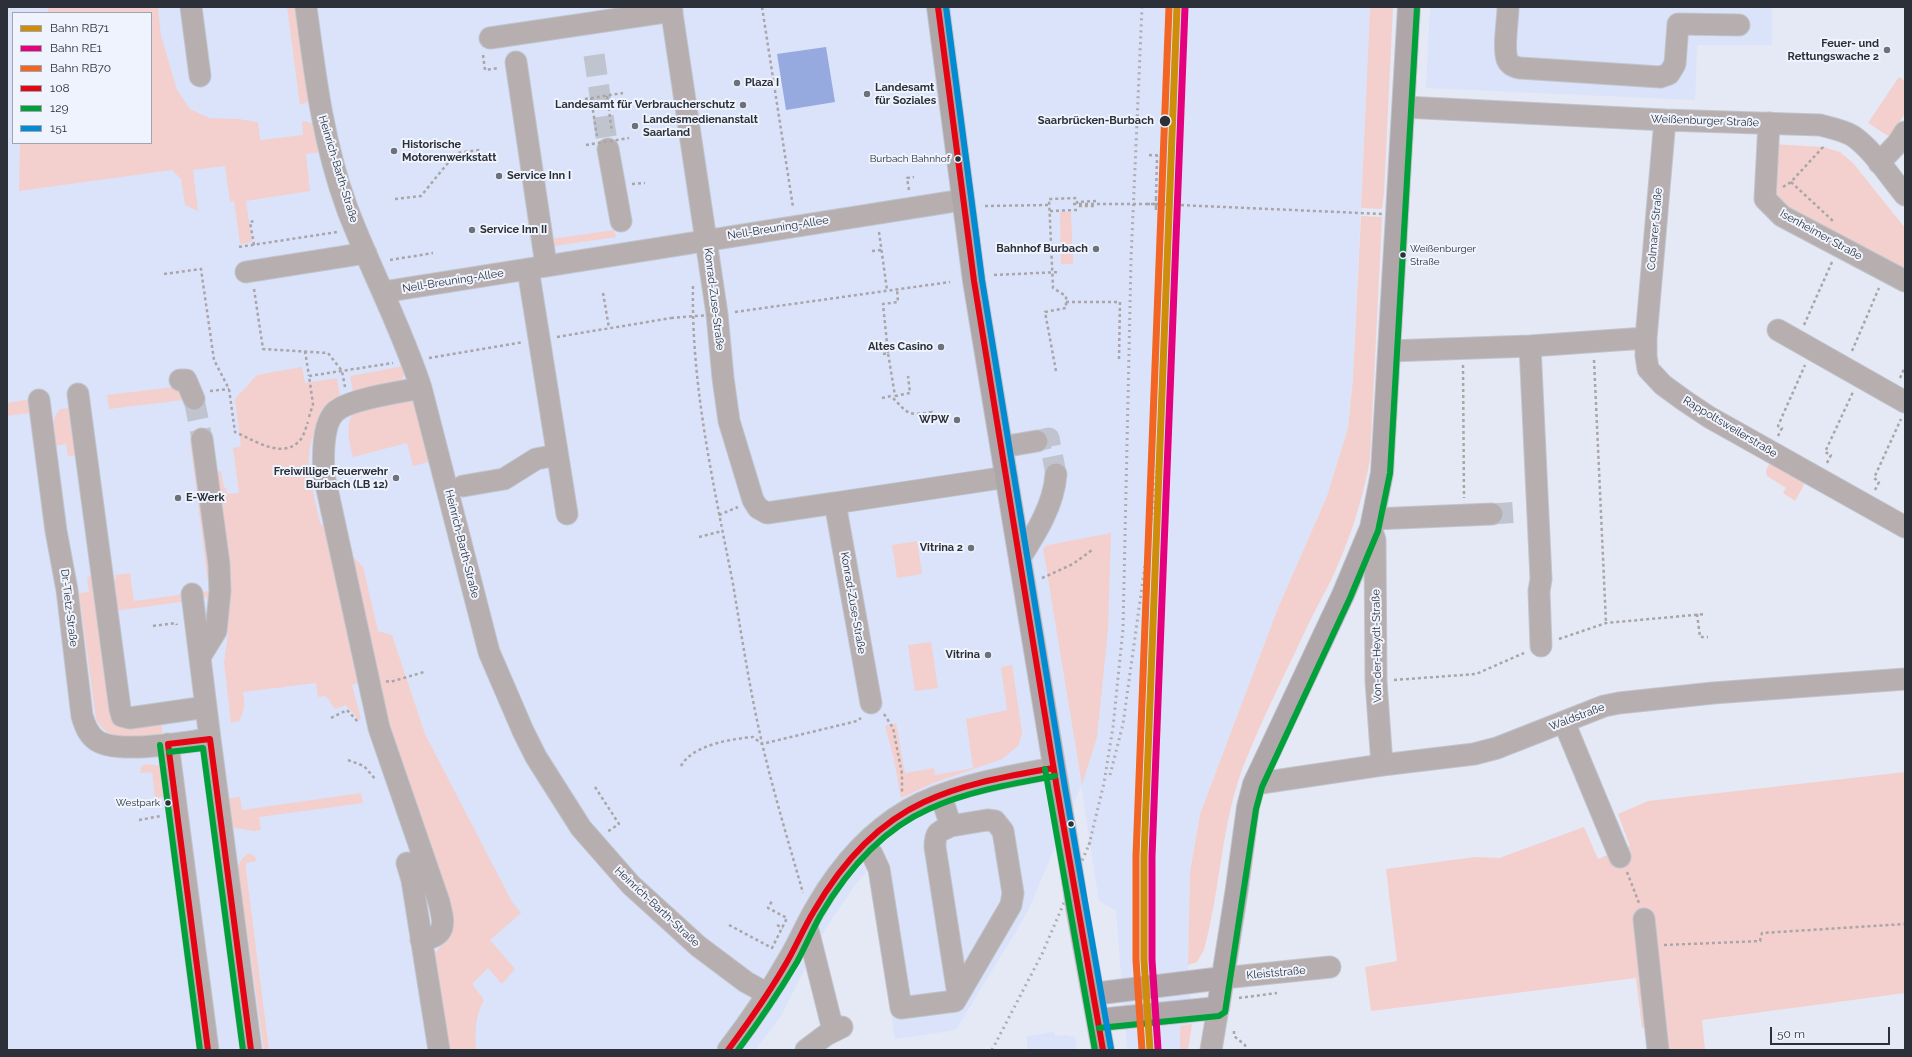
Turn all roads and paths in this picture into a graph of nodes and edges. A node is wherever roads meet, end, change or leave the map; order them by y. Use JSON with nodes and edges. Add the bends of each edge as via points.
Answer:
{"nodes":[{"id":1,"x":191,"y":7,"type":"edge"},
{"id":2,"x":306,"y":7,"type":"edge"},
{"id":3,"x":762,"y":7,"type":"edge"},
{"id":4,"x":938,"y":7,"type":"edge"},
{"id":5,"x":1409,"y":7,"type":"edge"},
{"id":6,"x":1508,"y":7,"type":"edge"},
{"id":7,"x":672,"y":9,"type":"edge"},
{"id":8,"x":1739,"y":25,"type":"dead end"},
{"id":9,"x":486,"y":44,"type":"joint"},
{"id":10,"x":516,"y":62,"type":"dead end"},
{"id":11,"x":488,"y":70,"type":"dead end"},
{"id":12,"x":200,"y":76,"type":"dead end"},
{"id":13,"x":623,"y":93,"type":"dead end"},
{"id":14,"x":607,"y":96,"type":"junction"},
{"id":15,"x":591,"y":98,"type":"junction"},
{"id":16,"x":579,"y":100,"type":"dead end"},
{"id":17,"x":1404,"y":107,"type":"junction"},
{"id":18,"x":1665,"y":120,"type":"junction"},
{"id":19,"x":1769,"y":123,"type":"junction"},
{"id":20,"x":1905,"y":132,"type":"edge"},
{"id":21,"x":629,"y":138,"type":"dead end"},
{"id":22,"x":606,"y":144,"type":"junction"},
{"id":23,"x":586,"y":145,"type":"dead end"},
{"id":24,"x":1822,"y":147,"type":"dead end"},
{"id":25,"x":480,"y":150,"type":"dead end"},
{"id":26,"x":1149,"y":155,"type":"dead end"},
{"id":27,"x":1157,"y":156,"type":"junction"},
{"id":28,"x":1166,"y":156,"type":"dead end"},
{"id":29,"x":1879,"y":163,"type":"junction"},
{"id":30,"x":914,"y":177,"type":"dead end"},
{"id":31,"x":1791,"y":182,"type":"junction"},
{"id":32,"x":1777,"y":189,"type":"dead end"},
{"id":33,"x":909,"y":190,"type":"dead end"},
{"id":34,"x":1905,"y":195,"type":"edge"},
{"id":35,"x":395,"y":199,"type":"dead end"},
{"id":36,"x":962,"y":200,"type":"junction"},
{"id":37,"x":1077,"y":200,"type":"dead end"},
{"id":38,"x":1073,"y":204,"type":"dead end"},
{"id":39,"x":1147,"y":204,"type":"dead end"},
{"id":40,"x":1164,"y":204,"type":"dead end"},
{"id":41,"x":1049,"y":205,"type":"junction"},
{"id":42,"x":1096,"y":205,"type":"junction"},
{"id":43,"x":985,"y":206,"type":"dead end"},
{"id":44,"x":1156,"y":207,"type":"junction"},
{"id":45,"x":793,"y":208,"type":"dead end"},
{"id":46,"x":1050,"y":211,"type":"junction"},
{"id":47,"x":1383,"y":214,"type":"dead end"},
{"id":48,"x":254,"y":221,"type":"dead end"},
{"id":49,"x":621,"y":221,"type":"dead end"},
{"id":50,"x":1836,"y":224,"type":"dead end"},
{"id":51,"x":356,"y":229,"type":"junction"},
{"id":52,"x":879,"y":232,"type":"dead end"},
{"id":53,"x":706,"y":239,"type":"junction"},
{"id":54,"x":254,"y":245,"type":"junction"},
{"id":55,"x":238,"y":247,"type":"dead end"},
{"id":56,"x":881,"y":250,"type":"junction"},
{"id":57,"x":872,"y":251,"type":"dead end"},
{"id":58,"x":366,"y":253,"type":"junction"},
{"id":59,"x":433,"y":253,"type":"dead end"},
{"id":60,"x":390,"y":260,"type":"dead end"},
{"id":61,"x":1832,"y":263,"type":"dead end"},
{"id":62,"x":537,"y":267,"type":"junction"},
{"id":63,"x":1052,"y":272,"type":"junction"},
{"id":64,"x":1060,"y":272,"type":"dead end"},
{"id":65,"x":1048,"y":273,"type":"junction"},
{"id":66,"x":164,"y":274,"type":"dead end"},
{"id":67,"x":994,"y":275,"type":"dead end"},
{"id":68,"x":249,"y":278,"type":"joint"},
{"id":69,"x":1048,"y":278,"type":"dead end"},
{"id":70,"x":1905,"y":281,"type":"edge"},
{"id":71,"x":950,"y":282,"type":"dead end"},
{"id":72,"x":693,"y":283,"type":"dead end"},
{"id":73,"x":1882,"y":283,"type":"dead end"},
{"id":74,"x":897,"y":289,"type":"junction"},
{"id":75,"x":887,"y":290,"type":"junction"},
{"id":76,"x":383,"y":292,"type":"junction"},
{"id":77,"x":603,"y":293,"type":"dead end"},
{"id":78,"x":1066,"y":302,"type":"junction"},
{"id":79,"x":727,"y":313,"type":"dead end"},
{"id":80,"x":709,"y":315,"type":"dead end"},
{"id":81,"x":671,"y":318,"type":"dead end"},
{"id":82,"x":609,"y":328,"type":"dead end"},
{"id":83,"x":1803,"y":328,"type":"dead end"},
{"id":84,"x":1778,"y":330,"type":"dead end"},
{"id":85,"x":1646,"y":338,"type":"junction"},
{"id":86,"x":1530,"y":346,"type":"junction"},
{"id":87,"x":305,"y":351,"type":"junction"},
{"id":88,"x":1390,"y":351,"type":"junction"},
{"id":89,"x":888,"y":353,"type":"junction"},
{"id":90,"x":883,"y":354,"type":"dead end"},
{"id":91,"x":1850,"y":357,"type":"dead end"},
{"id":92,"x":1119,"y":360,"type":"dead end"},
{"id":93,"x":1463,"y":360,"type":"dead end"},
{"id":94,"x":1594,"y":361,"type":"dead end"},
{"id":95,"x":395,"y":363,"type":"dead end"},
{"id":96,"x":1804,"y":367,"type":"dead end"},
{"id":97,"x":1905,"y":367,"type":"edge"},
{"id":98,"x":1056,"y":370,"type":"dead end"},
{"id":99,"x":342,"y":371,"type":"junction"},
{"id":100,"x":309,"y":376,"type":"junction"},
{"id":101,"x":908,"y":376,"type":"dead end"},
{"id":102,"x":180,"y":380,"type":"dead end"},
{"id":103,"x":421,"y":388,"type":"junction"},
{"id":104,"x":229,"y":389,"type":"junction"},
{"id":105,"x":1854,"y":390,"type":"dead end"},
{"id":106,"x":214,"y":391,"type":"dead end"},
{"id":107,"x":78,"y":394,"type":"dead end"},
{"id":108,"x":890,"y":396,"type":"junction"},
{"id":109,"x":895,"y":396,"type":"junction"},
{"id":110,"x":882,"y":398,"type":"dead end"},
{"id":111,"x":194,"y":399,"type":"tunnel mouth"},
{"id":112,"x":39,"y":400,"type":"dead end"},
{"id":113,"x":1902,"y":401,"type":"edge"},
{"id":114,"x":934,"y":418,"type":"dead end"},
{"id":115,"x":1779,"y":436,"type":"dead end"},
{"id":116,"x":202,"y":439,"type":"tunnel mouth"},
{"id":117,"x":1037,"y":440,"type":"tunnel mouth"},
{"id":118,"x":1002,"y":447,"type":"junction"},
{"id":119,"x":557,"y":455,"type":"junction"},
{"id":120,"x":1826,"y":464,"type":"dead end"},
{"id":121,"x":1056,"y":474,"type":"tunnel mouth"},
{"id":122,"x":1006,"y":477,"type":"junction"},
{"id":123,"x":463,"y":486,"type":"dead end"},
{"id":124,"x":1875,"y":491,"type":"dead end"},
{"id":125,"x":835,"y":503,"type":"junction"},
{"id":126,"x":733,"y":509,"type":"dead end"},
{"id":127,"x":567,"y":514,"type":"dead end"},
{"id":128,"x":719,"y":514,"type":"junction"},
{"id":129,"x":1492,"y":514,"type":"tunnel mouth"},
{"id":130,"x":1468,"y":515,"type":"junction"},
{"id":131,"x":1372,"y":523,"type":"junction"},
{"id":132,"x":1905,"y":527,"type":"edge"},
{"id":133,"x":722,"y":531,"type":"junction"},
{"id":134,"x":698,"y":537,"type":"dead end"},
{"id":135,"x":1092,"y":550,"type":"dead end"},
{"id":136,"x":1020,"y":558,"type":"junction"},
{"id":137,"x":1024,"y":581,"type":"junction"},
{"id":138,"x":192,"y":594,"type":"dead end"},
{"id":139,"x":1697,"y":614,"type":"dead end"},
{"id":140,"x":167,"y":624,"type":"dead end"},
{"id":141,"x":1606,"y":624,"type":"dead end"},
{"id":142,"x":153,"y":626,"type":"dead end"},
{"id":143,"x":1708,"y":637,"type":"dead end"},
{"id":144,"x":1541,"y":646,"type":"dead end"},
{"id":145,"x":200,"y":657,"type":"junction"},
{"id":146,"x":424,"y":672,"type":"dead end"},
{"id":147,"x":1905,"y":679,"type":"edge"},
{"id":148,"x":382,"y":681,"type":"dead end"},
{"id":149,"x":206,"y":706,"type":"junction"},
{"id":150,"x":866,"y":710,"type":"junction"},
{"id":151,"x":1564,"y":722,"type":"junction"},
{"id":152,"x":210,"y":739,"type":"junction"},
{"id":153,"x":168,"y":744,"type":"junction"},
{"id":154,"x":762,"y":744,"type":"junction"},
{"id":155,"x":1382,"y":765,"type":"junction"},
{"id":156,"x":681,"y":766,"type":"dead end"},
{"id":157,"x":1054,"y":768,"type":"junction"},
{"id":158,"x":1254,"y":784,"type":"junction"},
{"id":159,"x":595,"y":787,"type":"dead end"},
{"id":160,"x":941,"y":796,"type":"junction"},
{"id":161,"x":903,"y":799,"type":"dead end"},
{"id":162,"x":951,"y":826,"type":"junction"},
{"id":163,"x":605,"y":833,"type":"dead end"},
{"id":164,"x":863,"y":845,"type":"junction"},
{"id":165,"x":1620,"y":858,"type":"joint"},
{"id":166,"x":407,"y":863,"type":"dead end"},
{"id":167,"x":804,"y":895,"type":"dead end"},
{"id":168,"x":772,"y":901,"type":"dead end"},
{"id":169,"x":1644,"y":919,"type":"joint"},
{"id":170,"x":1905,"y":924,"type":"edge"},
{"id":171,"x":729,"y":925,"type":"dead end"},
{"id":172,"x":777,"y":925,"type":"dead end"},
{"id":173,"x":807,"y":926,"type":"junction"},
{"id":174,"x":783,"y":928,"type":"junction"},
{"id":175,"x":421,"y":940,"type":"junction"},
{"id":176,"x":1648,"y":946,"type":"junction"},
{"id":177,"x":1330,"y":967,"type":"dead end"},
{"id":178,"x":1223,"y":978,"type":"junction"},
{"id":179,"x":1281,"y":992,"type":"dead end"},
{"id":180,"x":768,"y":994,"type":"junction"},
{"id":181,"x":1093,"y":994,"type":"junction"},
{"id":182,"x":958,"y":995,"type":"junction"},
{"id":183,"x":1228,"y":1007,"type":"junction"},
{"id":184,"x":1098,"y":1020,"type":"junction"},
{"id":185,"x":1235,"y":1028,"type":"dead end"},
{"id":186,"x":208,"y":1050,"type":"edge"},
{"id":187,"x":251,"y":1050,"type":"edge"},
{"id":188,"x":439,"y":1050,"type":"edge"},
{"id":189,"x":728,"y":1050,"type":"edge"},
{"id":190,"x":806,"y":1050,"type":"edge"},
{"id":191,"x":1103,"y":1050,"type":"edge"},
{"id":192,"x":1211,"y":1050,"type":"edge"},
{"id":193,"x":1246,"y":1050,"type":"edge"},
{"id":194,"x":1658,"y":1050,"type":"edge"}],
"edges":[{"from":1,"to":12,"type":"street"},
{"from":2,"to":51,"type":"street","name":"Heinrich-Barth-Straße","via":[[320,113],[334,166]]},
{"from":3,"to":45,"type":"path"},
{"from":4,"to":36,"type":"main road"},
{"from":5,"to":17,"type":"main road","name":"Von-der-Heydt-Straße"},
{"from":6,"to":8,"type":"street","via":[[1508,61],[1520,68],[1660,77],[1669,74],[1675,64],[1678,24]]},
{"from":7,"to":9,"type":"street"},
{"from":7,"to":53,"type":"street","name":"Konrad-Zuse-Straße"},
{"from":9,"to":11,"type":"path","via":[[485,70]]},
{"from":10,"to":62,"type":"street"},
{"from":13,"to":14,"type":"path","bridge":true},
{"from":14,"to":15,"type":"path","bridge":true},
{"from":14,"to":22,"type":"path"},
{"from":15,"to":16,"type":"path","bridge":true},
{"from":15,"to":22,"type":"path"},
{"from":17,"to":18,"type":"street","name":"Weißenburger Straße"},
{"from":17,"to":88,"type":"main road","name":"Von-der-Heydt-Straße"},
{"from":18,"to":19,"type":"street","name":"Weißenburger Straße"},
{"from":18,"to":85,"type":"street","name":"Colmarer Straße"},
{"from":19,"to":29,"type":"street","name":"Weißenburger Straße","via":[[1820,125],[1836,129],[1852,136]]},
{"from":19,"to":70,"type":"street","name":"Isenheimer Straße","via":[[1765,199],[1782,216]]},
{"from":20,"to":29,"type":"street","via":[[1898,144]]},
{"from":21,"to":22,"type":"path","bridge":true},
{"from":22,"to":23,"type":"path","bridge":true},
{"from":22,"to":49,"type":"street"},
{"from":24,"to":31,"type":"path"},
{"from":25,"to":35,"type":"path","via":[[456,153],[421,196]]},
{"from":26,"to":27,"type":"path"},
{"from":27,"to":28,"type":"path"},
{"from":27,"to":44,"type":"path","bridge":true},
{"from":29,"to":34,"type":"street","name":"Weißenburger Straße"},
{"from":30,"to":33,"type":"path","via":[[907,178]]},
{"from":31,"to":32,"type":"path"},
{"from":31,"to":50,"type":"path"},
{"from":36,"to":53,"type":"street","name":"Nell-Breuning-Allee"},
{"from":36,"to":118,"type":"main road"},
{"from":37,"to":41,"type":"path","via":[[1049,199]]},
{"from":38,"to":42,"type":"path","bridge":true},
{"from":39,"to":44,"type":"path"},
{"from":40,"to":44,"type":"path"},
{"from":41,"to":43,"type":"path"},
{"from":41,"to":46,"type":"path"},
{"from":42,"to":44,"type":"path","bridge":true},
{"from":42,"to":46,"type":"path","via":[[1078,206],[1077,202],[1096,201],[1096,205]]},
{"from":44,"to":47,"type":"path","bridge":true},
{"from":46,"to":63,"type":"path"},
{"from":48,"to":54,"type":"path","via":[[250,222]]},
{"from":51,"to":54,"type":"path"},
{"from":51,"to":58,"type":"street","name":"Heinrich-Barth-Straße"},
{"from":52,"to":56,"type":"path"},
{"from":53,"to":62,"type":"street","name":"Nell-Breuning-Allee"},
{"from":53,"to":125,"type":"street","name":"Konrad-Zuse-Straße","via":[[729,421],[753,500],[758,508],[767,513]]},
{"from":54,"to":55,"type":"path"},
{"from":56,"to":57,"type":"path"},
{"from":56,"to":75,"type":"path"},
{"from":58,"to":68,"type":"street"},
{"from":58,"to":76,"type":"street","name":"Heinrich-Barth-Straße"},
{"from":59,"to":60,"type":"path"},
{"from":61,"to":83,"type":"path"},
{"from":62,"to":76,"type":"street","name":"Nell-Breuning-Allee"},
{"from":62,"to":119,"type":"street"},
{"from":63,"to":64,"type":"path"},
{"from":63,"to":65,"type":"path"},
{"from":63,"to":78,"type":"path","via":[[1053,288],[1066,296]]},
{"from":65,"to":67,"type":"path"},
{"from":65,"to":69,"type":"path"},
{"from":66,"to":104,"type":"path","via":[[201,269],[214,360]]},
{"from":68,"to":87,"type":"path","via":[[263,348]]},
{"from":71,"to":74,"type":"path"},
{"from":72,"to":128,"type":"path","via":[[695,348],[702,424]]},
{"from":73,"to":91,"type":"path"},
{"from":74,"to":75,"type":"path"},
{"from":74,"to":89,"type":"path","via":[[898,302],[883,304]]},
{"from":75,"to":79,"type":"path"},
{"from":76,"to":103,"type":"street","name":"Heinrich-Barth-Straße"},
{"from":77,"to":82,"type":"path"},
{"from":78,"to":92,"type":"path","via":[[1120,302]]},
{"from":78,"to":98,"type":"path","via":[[1066,308],[1045,312]]},
{"from":80,"to":81,"type":"path","bridge":true},
{"from":84,"to":113,"type":"street"},
{"from":85,"to":86,"type":"street"},
{"from":85,"to":132,"type":"street","name":"Rappoltsweilerstraße","via":[[1648,369],[1663,385],[1716,421]]},
{"from":86,"to":88,"type":"street"},
{"from":86,"to":144,"type":"street","via":[[1529,511],[1541,579]]},
{"from":87,"to":99,"type":"path","via":[[328,353]]},
{"from":87,"to":100,"type":"path"},
{"from":88,"to":131,"type":"main road","name":"Von-der-Heydt-Straße","via":[[1382,473]]},
{"from":89,"to":90,"type":"path"},
{"from":89,"to":109,"type":"path"},
{"from":93,"to":130,"type":"path"},
{"from":94,"to":141,"type":"path"},
{"from":95,"to":99,"type":"path"},
{"from":96,"to":115,"type":"path","via":[[1778,426],[1782,428]]},
{"from":97,"to":113,"type":"path"},
{"from":99,"to":100,"type":"path"},
{"from":100,"to":104,"type":"path","via":[[313,404],[300,439],[289,448],[275,449],[235,432]]},
{"from":101,"to":109,"type":"path","via":[[910,393]]},
{"from":102,"to":111,"type":"street","via":[[186,380]]},
{"from":103,"to":175,"type":"street","via":[[349,403],[334,412],[328,425],[322,454],[324,475],[379,728],[444,922],[437,935]]},
{"from":103,"to":180,"type":"street","name":"Heinrich-Barth-Straße","via":[[490,652],[522,731],[536,757],[581,828],[631,885],[698,946],[746,982]]},
{"from":104,"to":106,"type":"path"},
{"from":105,"to":120,"type":"path","via":[[1825,452],[1831,455]]},
{"from":107,"to":149,"type":"street","via":[[101,578],[122,716],[130,718]]},
{"from":108,"to":109,"type":"path"},
{"from":108,"to":110,"type":"path"},
{"from":108,"to":114,"type":"path","via":[[907,412],[913,415],[932,412]]},
{"from":112,"to":153,"type":"street","name":"Dr.-Tietz-Straße","via":[[86,730],[105,745],[129,748]]},
{"from":113,"to":124,"type":"path","via":[[1874,478],[1879,482]]},
{"from":116,"to":145,"type":"street","via":[[219,564],[220,591],[216,631]]},
{"from":117,"to":118,"type":"street"},
{"from":118,"to":122,"type":"main road"},
{"from":119,"to":123,"type":"street","via":[[536,459],[504,479]]},
{"from":119,"to":127,"type":"street"},
{"from":121,"to":136,"type":"street","via":[[1055,486],[1039,528]]},
{"from":122,"to":125,"type":"street","name":"Konrad-Zuse-Straße"},
{"from":122,"to":136,"type":"main road"},
{"from":125,"to":150,"type":"street","name":"Konrad-Zuse-Straße"},
{"from":126,"to":128,"type":"path"},
{"from":128,"to":133,"type":"path"},
{"from":129,"to":130,"type":"street"},
{"from":130,"to":131,"type":"street"},
{"from":131,"to":155,"type":"street","name":"Von-der-Heydt-Straße","via":[[1375,540],[1376,681]]},
{"from":131,"to":158,"type":"main road","name":"Von-der-Heydt-Straße","via":[[1343,595]]},
{"from":133,"to":134,"type":"path"},
{"from":133,"to":154,"type":"path"},
{"from":135,"to":137,"type":"path","via":[[1048,577]]},
{"from":136,"to":137,"type":"main road"},
{"from":137,"to":157,"type":"main road"},
{"from":138,"to":145,"type":"street"},
{"from":139,"to":143,"type":"path","via":[[1700,637]]},
{"from":140,"to":142,"type":"path"},
{"from":145,"to":149,"type":"street"},
{"from":146,"to":148,"type":"path","via":[[390,682]]},
{"from":147,"to":151,"type":"street","name":"Waldstraße","via":[[1630,701],[1604,706]]},
{"from":149,"to":152,"type":"street"},
{"from":150,"to":154,"type":"path","via":[[857,721]]},
{"from":150,"to":161,"type":"path","via":[[882,710],[893,728],[902,774]]},
{"from":151,"to":155,"type":"street","name":"Waldstraße","via":[[1480,753]]},
{"from":151,"to":165,"type":"street"},
{"from":152,"to":153,"type":"street","name":"Dr.-Tietz-Straße"},
{"from":152,"to":187,"type":"street"},
{"from":153,"to":186,"type":"street"},
{"from":154,"to":156,"type":"path","via":[[752,737],[730,739],[700,750],[684,760]]},
{"from":154,"to":167,"type":"path"},
{"from":155,"to":158,"type":"street","name":"Waldstraße"},
{"from":157,"to":160,"type":"street","via":[[985,783]]},
{"from":157,"to":181,"type":"main road","bridge":true},
{"from":158,"to":178,"type":"main road","name":"Von-der-Heydt-Straße","via":[[1248,807]]},
{"from":159,"to":163,"type":"path","via":[[619,824]]},
{"from":160,"to":162,"type":"street"},
{"from":160,"to":164,"type":"street","via":[[908,810]]},
{"from":162,"to":182,"type":"street","via":[[940,831],[935,837]]},
{"from":162,"to":182,"type":"street","via":[[995,820],[1003,831],[1013,893],[1006,915]]},
{"from":164,"to":173,"type":"street","via":[[839,873]]},
{"from":164,"to":182,"type":"street","via":[[872,854],[879,869],[901,1008],[955,1001]]},
{"from":165,"to":169,"type":"path"},
{"from":166,"to":175,"type":"street"},
{"from":168,"to":174,"type":"path","via":[[768,908],[787,918]]},
{"from":169,"to":176,"type":"street"},
{"from":170,"to":176,"type":"path","via":[[1762,933],[1760,941]]},
{"from":171,"to":174,"type":"path","via":[[772,948]]},
{"from":172,"to":174,"type":"path"},
{"from":173,"to":180,"type":"street"},
{"from":173,"to":190,"type":"street","via":[[837,1028]]},
{"from":175,"to":188,"type":"street"},
{"from":176,"to":194,"type":"street"},
{"from":177,"to":178,"type":"street","name":"Kleiststraße"},
{"from":178,"to":181,"type":"main road"},
{"from":178,"to":183,"type":"main road","name":"Von-der-Heydt-Straße"},
{"from":179,"to":183,"type":"path","via":[[1239,998]]},
{"from":180,"to":189,"type":"street"},
{"from":181,"to":184,"type":"main road"},
{"from":183,"to":184,"type":"main road"},
{"from":183,"to":192,"type":"street"},
{"from":184,"to":191,"type":"main road"},
{"from":185,"to":193,"type":"path","via":[[1234,1036],[1245,1045]]}]}
